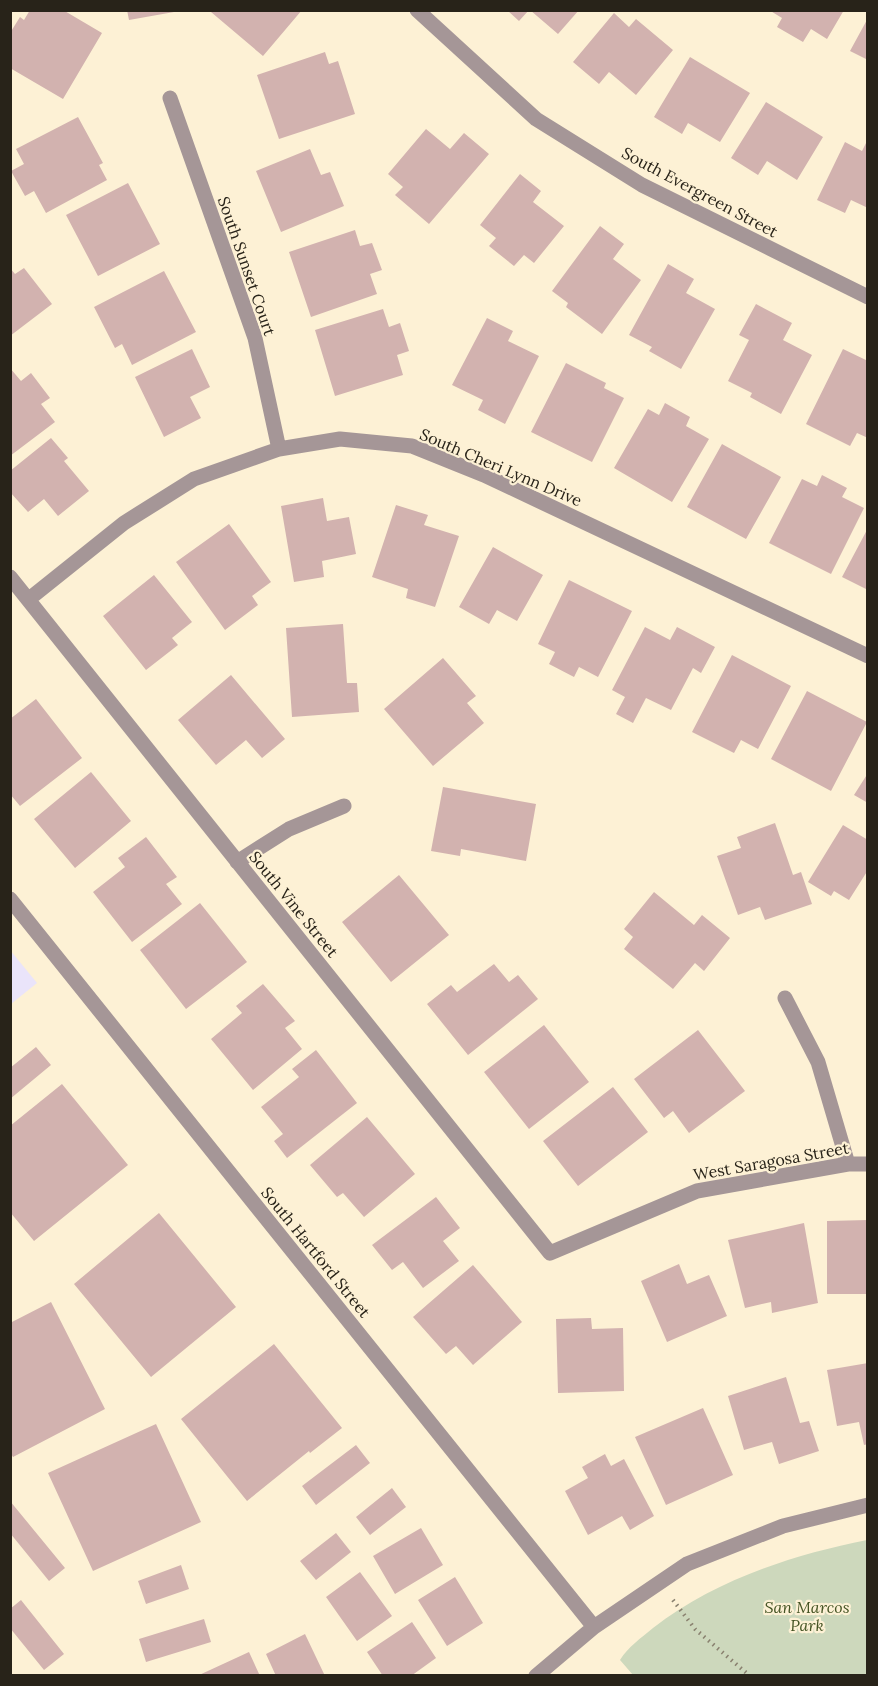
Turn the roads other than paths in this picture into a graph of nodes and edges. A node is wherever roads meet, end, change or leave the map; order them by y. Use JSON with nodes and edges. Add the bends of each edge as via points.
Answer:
{"nodes":[{"id":1,"x":417,"y":10,"type":"edge"},
{"id":2,"x":170,"y":98,"type":"dead end"},
{"id":3,"x":867,"y":297,"type":"edge"},
{"id":4,"x":279,"y":449,"type":"junction"},
{"id":5,"x":10,"y":577,"type":"edge"},
{"id":6,"x":29,"y":599,"type":"junction"},
{"id":7,"x":867,"y":656,"type":"edge"},
{"id":8,"x":345,"y":806,"type":"dead end"},
{"id":9,"x":237,"y":862,"type":"junction"},
{"id":10,"x":10,"y":899,"type":"edge"},
{"id":11,"x":785,"y":998,"type":"dead end"},
{"id":12,"x":849,"y":1164,"type":"junction"},
{"id":13,"x":867,"y":1164,"type":"edge"},
{"id":14,"x":549,"y":1253,"type":"joint"},
{"id":15,"x":867,"y":1504,"type":"edge"},
{"id":16,"x":594,"y":1627,"type":"junction"},
{"id":17,"x":536,"y":1676,"type":"edge"}],
"edges":[{"from":1,"to":3,"type":"street","name":"South Evergreen Street","via":[[536,119],[642,185]]},
{"from":2,"to":4,"type":"street","name":"South Sunset Court","via":[[255,338]]},
{"from":4,"to":6,"type":"street","name":"South Cheri Lynn Drive","via":[[194,479],[124,523]]},
{"from":4,"to":7,"type":"street","name":"South Cheri Lynn Drive","via":[[340,439],[412,446],[484,475]]},
{"from":5,"to":6,"type":"street","name":"South Vine Street"},
{"from":6,"to":9,"type":"street","name":"South Vine Street"},
{"from":8,"to":9,"type":"street","via":[[289,829]]},
{"from":9,"to":14,"type":"street","name":"South Vine Street"},
{"from":10,"to":16,"type":"street","name":"South Hartford Street"},
{"from":11,"to":12,"type":"street","via":[[818,1062]]},
{"from":12,"to":13,"type":"street","name":"West Saragosa Street"},
{"from":12,"to":14,"type":"street","name":"West Saragosa Street","via":[[697,1191]]},
{"from":15,"to":16,"type":"street","via":[[783,1526],[687,1564]]},
{"from":16,"to":17,"type":"street"}]}
